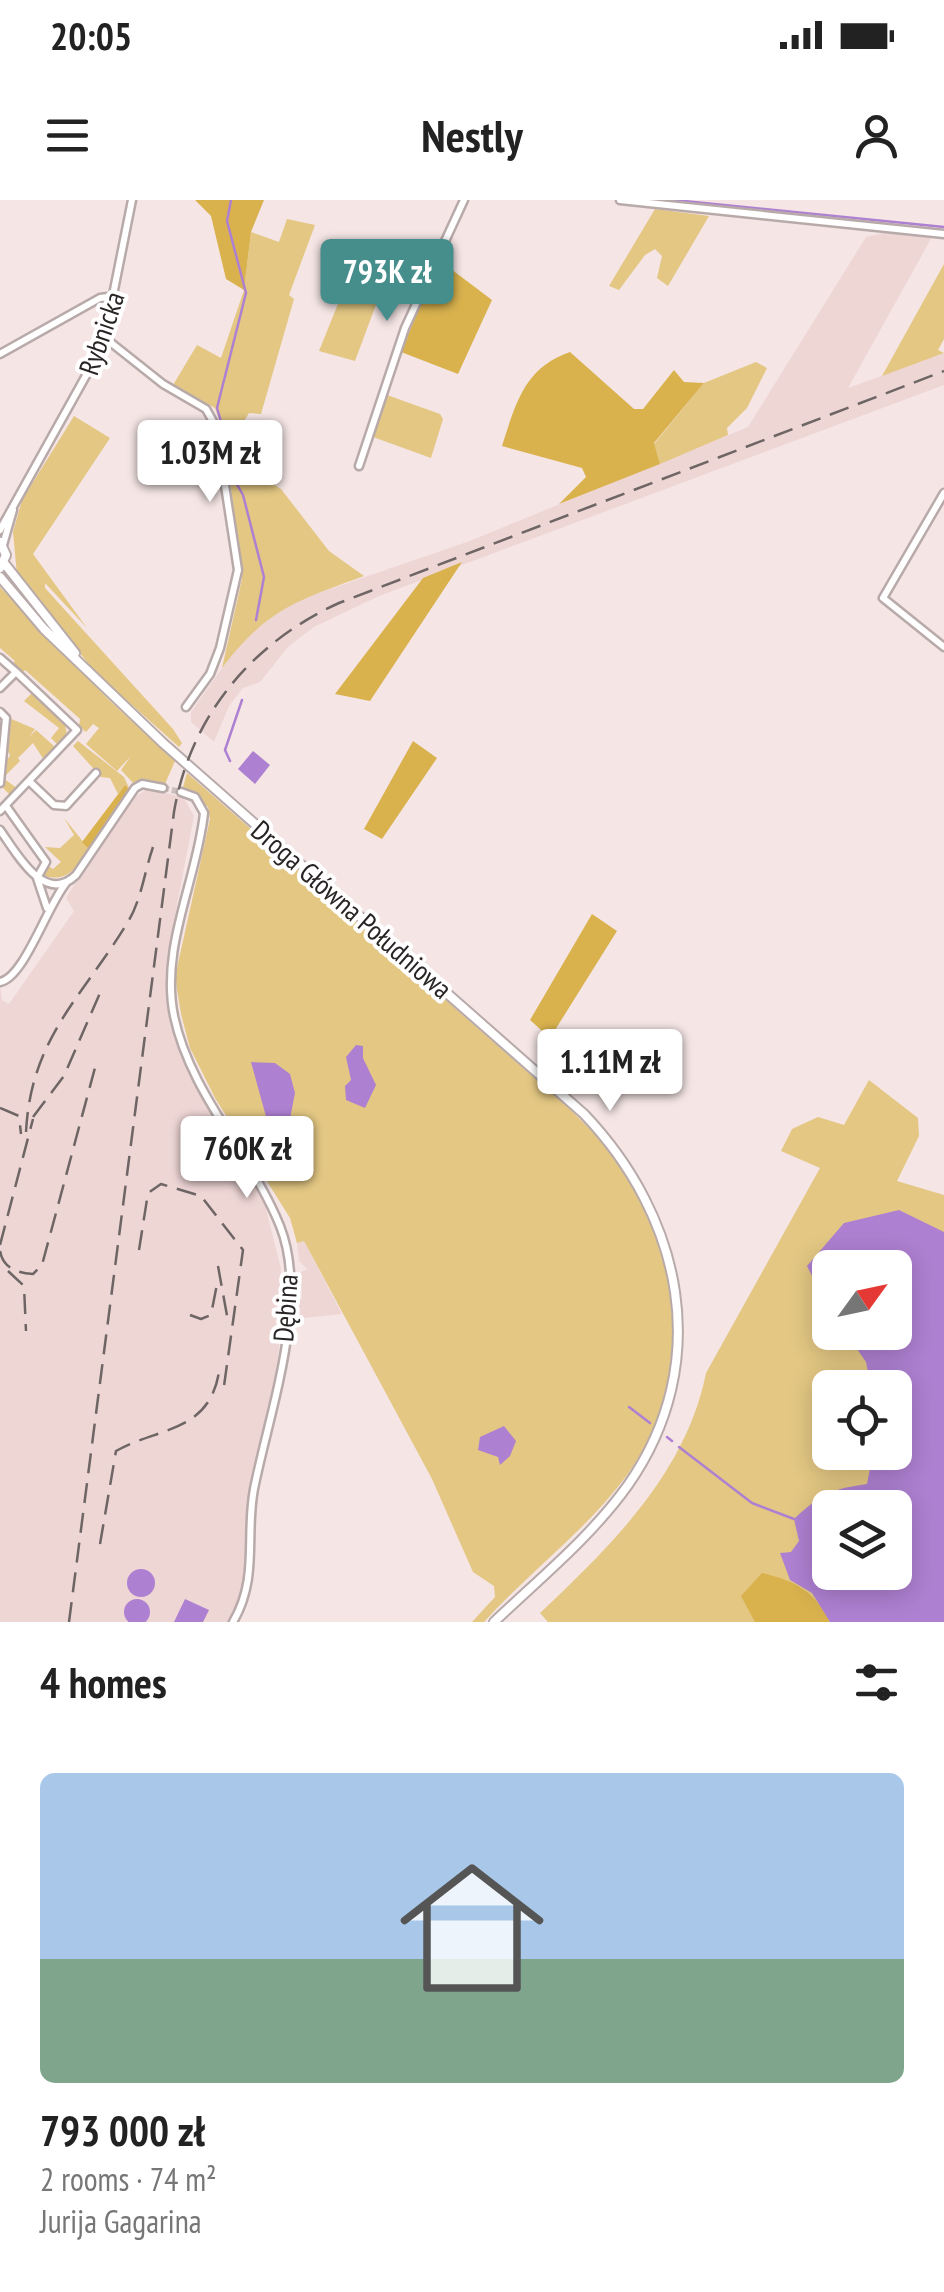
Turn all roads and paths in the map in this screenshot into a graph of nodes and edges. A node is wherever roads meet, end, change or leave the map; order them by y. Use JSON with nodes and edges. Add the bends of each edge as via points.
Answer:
{"nodes":[{"id":1,"x":132,"y":200,"type":"edge"},
{"id":2,"x":464,"y":200,"type":"edge"},
{"id":3,"x":620,"y":200,"type":"edge"},
{"id":4,"x":944,"y":234,"type":"edge"},
{"id":5,"x":116,"y":296,"type":"junction"},
{"id":6,"x":105,"y":338,"type":"junction"},
{"id":7,"x":0,"y":354,"type":"edge"},
{"id":8,"x":223,"y":452,"type":"junction"},
{"id":9,"x":238,"y":460,"type":"dead end"},
{"id":10,"x":359,"y":466,"type":"dead end"},
{"id":11,"x":944,"y":493,"type":"edge"},
{"id":12,"x":14,"y":508,"type":"junction"},
{"id":13,"x":0,"y":530,"type":"edge"},
{"id":14,"x":2,"y":543,"type":"edge"},
{"id":15,"x":2,"y":566,"type":"edge"},
{"id":16,"x":0,"y":577,"type":"edge"},
{"id":17,"x":944,"y":647,"type":"edge"},
{"id":18,"x":0,"y":658,"type":"edge"},
{"id":19,"x":80,"y":660,"type":"junction"},
{"id":20,"x":16,"y":672,"type":"junction"},
{"id":21,"x":0,"y":688,"type":"edge"},
{"id":22,"x":186,"y":707,"type":"dead end"},
{"id":23,"x":0,"y":712,"type":"edge"},
{"id":24,"x":96,"y":773,"type":"dead end"},
{"id":25,"x":0,"y":783,"type":"edge"},
{"id":26,"x":31,"y":783,"type":"junction"},
{"id":27,"x":163,"y":788,"type":"tunnel mouth"},
{"id":28,"x":181,"y":792,"type":"dead end"},
{"id":29,"x":3,"y":808,"type":"edge"},
{"id":30,"x":0,"y":830,"type":"edge"},
{"id":31,"x":37,"y":878,"type":"junction"},
{"id":32,"x":66,"y":883,"type":"junction"},
{"id":33,"x":46,"y":908,"type":"junction"},
{"id":34,"x":0,"y":982,"type":"edge"},
{"id":35,"x":233,"y":1622,"type":"edge"},
{"id":36,"x":494,"y":1622,"type":"edge"}],
"edges":[{"from":1,"to":5,"type":"street","name":"Rybnicka"},
{"from":2,"to":10,"type":"street","via":[[405,328]]},
{"from":3,"to":4,"type":"street"},
{"from":5,"to":6,"type":"street","name":"Rybnicka"},
{"from":5,"to":7,"type":"street","via":[[100,298]]},
{"from":6,"to":8,"type":"street","via":[[210,412]]},
{"from":6,"to":12,"type":"street","name":"Rybnicka"},
{"from":8,"to":9,"type":"street"},
{"from":8,"to":22,"type":"street","via":[[237,580],[213,666]]},
{"from":11,"to":17,"type":"street","via":[[882,598]]},
{"from":12,"to":13,"type":"street","name":"Rybnicka"},
{"from":12,"to":14,"type":"street","name":"Rybnicka"},
{"from":14,"to":15,"type":"main road"},
{"from":15,"to":19,"type":"main road","name":"Droga Główna Południowa"},
{"from":16,"to":19,"type":"main road","name":"Droga Główna Południowa"},
{"from":18,"to":20,"type":"street"},
{"from":19,"to":36,"type":"main road","name":"Droga Główna Południowa","via":[[163,742],[584,1114],[636,1178],[661,1229],[678,1330],[656,1432],[608,1510]]},
{"from":20,"to":21,"type":"street"},
{"from":20,"to":26,"type":"street","via":[[77,730]]},
{"from":23,"to":25,"type":"street","via":[[6,718]]},
{"from":24,"to":26,"type":"street","via":[[66,806]]},
{"from":26,"to":29,"type":"street"},
{"from":27,"to":32,"type":"street","via":[[142,784]]},
{"from":28,"to":35,"type":"street","name":"Dębina","via":[[195,797],[204,813],[171,964],[174,1016],[183,1049],[280,1224],[290,1277],[278,1384],[254,1492],[250,1582]]},
{"from":29,"to":31,"type":"street","via":[[46,862]]},
{"from":30,"to":31,"type":"street"},
{"from":31,"to":32,"type":"street"},
{"from":31,"to":33,"type":"street"},
{"from":32,"to":33,"type":"street"},
{"from":33,"to":34,"type":"street","via":[[28,955],[12,978]]}]}
